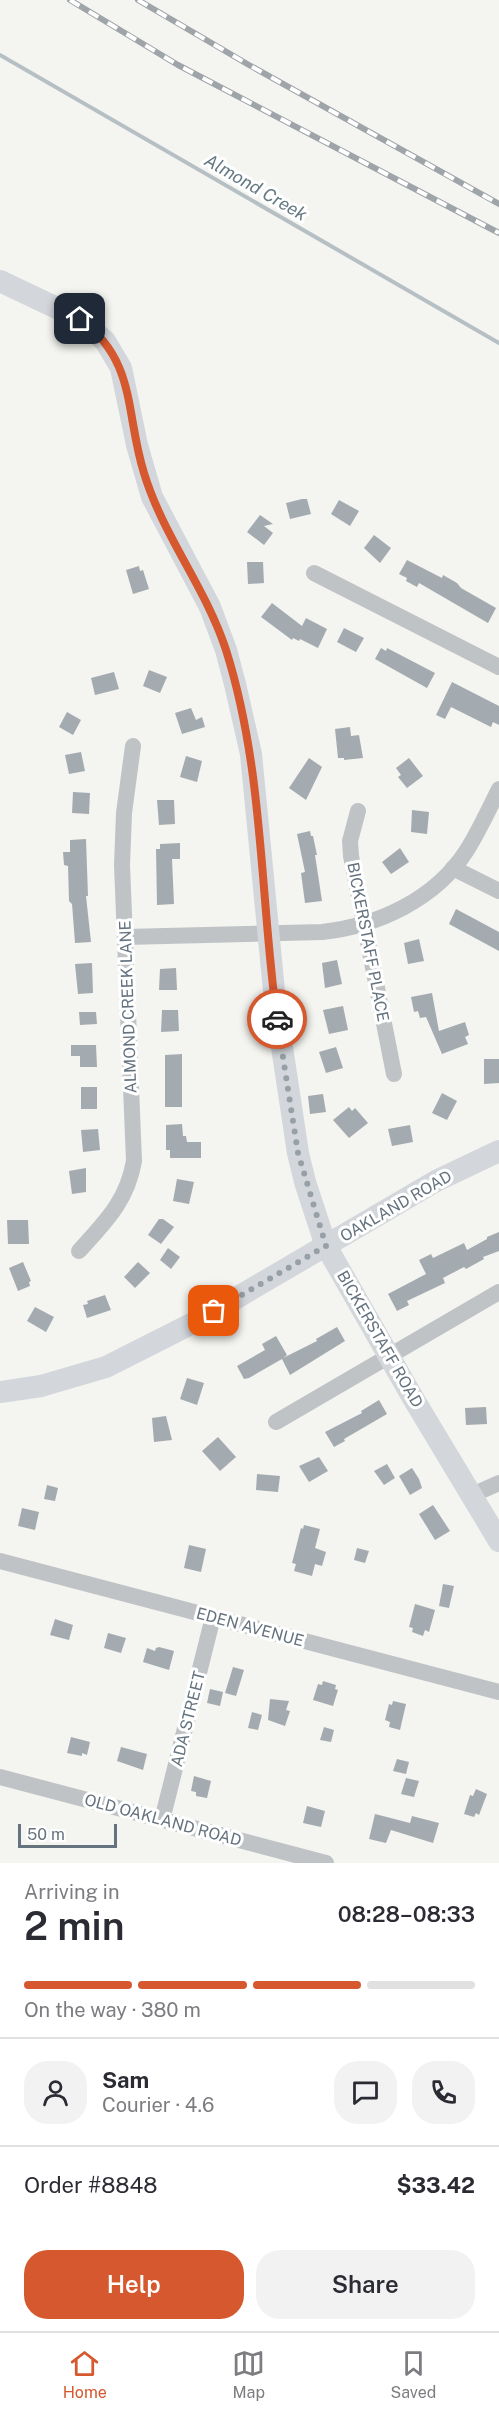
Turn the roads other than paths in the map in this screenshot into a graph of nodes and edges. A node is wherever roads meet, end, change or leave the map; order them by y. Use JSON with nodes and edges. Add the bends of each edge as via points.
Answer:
{"nodes":[{"id":1,"x":0,"y":281,"type":"edge"},
{"id":2,"x":314,"y":573,"type":"dead end"},
{"id":3,"x":499,"y":667,"type":"edge"},
{"id":4,"x":133,"y":746,"type":"dead end"},
{"id":5,"x":499,"y":789,"type":"edge"},
{"id":6,"x":358,"y":811,"type":"dead end"},
{"id":7,"x":453,"y":868,"type":"junction"},
{"id":8,"x":499,"y":891,"type":"edge"},
{"id":9,"x":363,"y":923,"type":"junction"},
{"id":10,"x":268,"y":935,"type":"junction"},
{"id":11,"x":126,"y":937,"type":"junction"},
{"id":12,"x":394,"y":1074,"type":"dead end"},
{"id":13,"x":499,"y":1151,"type":"edge"},
{"id":14,"x":326,"y":1246,"type":"junction"},
{"id":15,"x":79,"y":1251,"type":"dead end"},
{"id":16,"x":499,"y":1292,"type":"edge"},
{"id":17,"x":389,"y":1355,"type":"junction"},
{"id":18,"x":0,"y":1392,"type":"edge"},
{"id":19,"x":276,"y":1422,"type":"dead end"},
{"id":20,"x":499,"y":1483,"type":"edge"},
{"id":21,"x":472,"y":1495,"type":"junction"},
{"id":22,"x":499,"y":1541,"type":"edge"},
{"id":23,"x":0,"y":1561,"type":"edge"},
{"id":24,"x":213,"y":1617,"type":"junction"},
{"id":25,"x":499,"y":1692,"type":"edge"},
{"id":26,"x":0,"y":1777,"type":"edge"},
{"id":27,"x":162,"y":1820,"type":"junction"},
{"id":28,"x":326,"y":1863,"type":"edge"}],
"edges":[{"from":1,"to":10,"type":"street","name":"BICKERSTAFF ROAD","via":[[80,319],[105,341],[121,368],[136,445],[152,497],[210,607],[235,684],[251,754]]},
{"from":2,"to":3,"type":"street"},
{"from":4,"to":11,"type":"street","name":"ALMOND CREEK LANE","via":[[122,865]]},
{"from":5,"to":7,"type":"street"},
{"from":6,"to":9,"type":"street","name":"BICKERSTAFF PLACE","via":[[350,841]]},
{"from":7,"to":8,"type":"street"},
{"from":7,"to":9,"type":"street","via":[[392,914]]},
{"from":9,"to":10,"type":"street","via":[[337,931]]},
{"from":9,"to":12,"type":"street","name":"BICKERSTAFF PLACE"},
{"from":10,"to":11,"type":"street"},
{"from":10,"to":14,"type":"street","name":"BICKERSTAFF ROAD","via":[[274,1001],[298,1153]]},
{"from":11,"to":15,"type":"street","name":"ALMOND CREEK LANE","via":[[133,1168],[119,1205]]},
{"from":13,"to":14,"type":"street","name":"OAKLAND ROAD","via":[[436,1181]]},
{"from":14,"to":17,"type":"street","name":"BICKERSTAFF ROAD"},
{"from":14,"to":18,"type":"street","name":"OAKLAND ROAD","via":[[197,1321],[106,1367],[41,1386]]},
{"from":16,"to":17,"type":"street"},
{"from":17,"to":19,"type":"street"},
{"from":17,"to":21,"type":"street","name":"BICKERSTAFF ROAD"},
{"from":20,"to":21,"type":"street"},
{"from":21,"to":22,"type":"street","name":"BICKERSTAFF ROAD"},
{"from":23,"to":24,"type":"street","name":"EDEN AVENUE"},
{"from":24,"to":25,"type":"street","name":"EDEN AVENUE"},
{"from":24,"to":27,"type":"street","name":"ADA STREET"},
{"from":26,"to":27,"type":"street","name":"OLD OAKLAND ROAD"},
{"from":27,"to":28,"type":"street","name":"OLD OAKLAND ROAD"}]}
